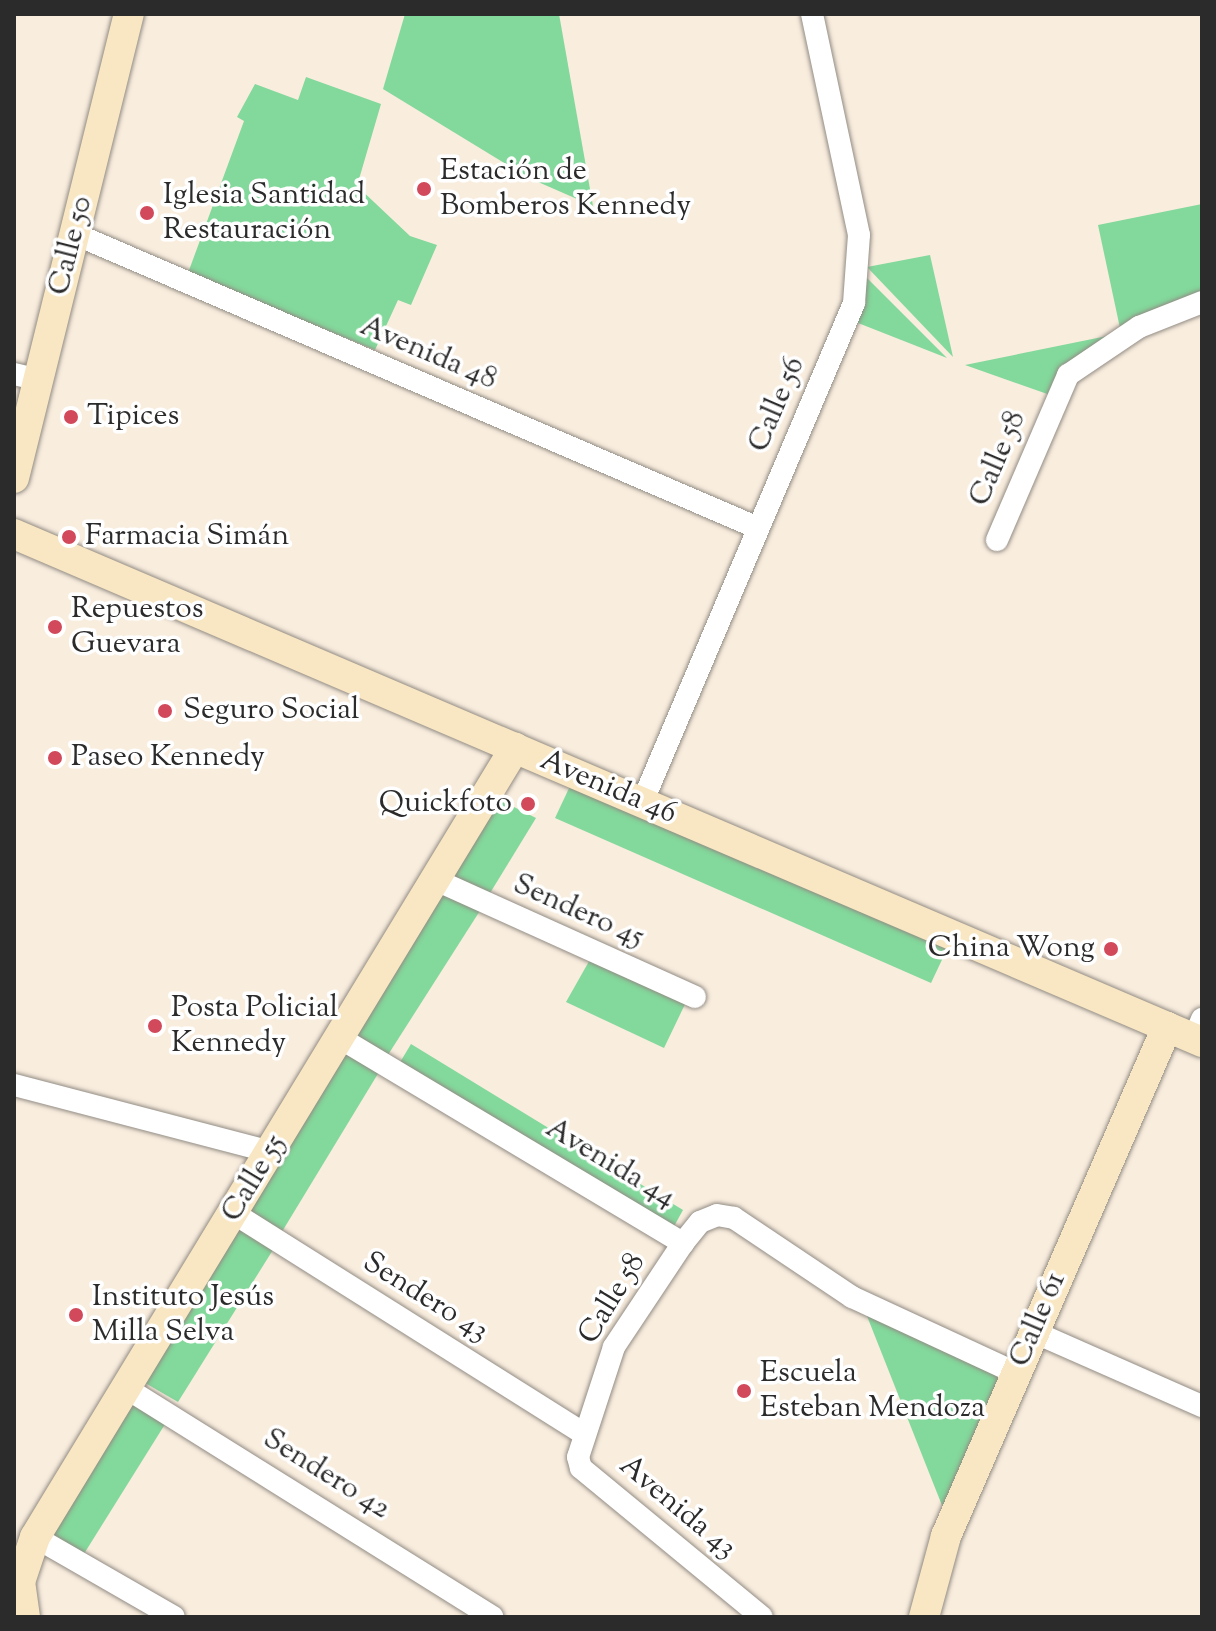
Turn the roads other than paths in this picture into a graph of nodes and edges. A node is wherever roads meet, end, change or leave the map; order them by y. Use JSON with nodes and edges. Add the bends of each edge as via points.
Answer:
{"nodes":[{"id":1,"x":129,"y":14,"type":"edge"},
{"id":2,"x":812,"y":14,"type":"edge"},
{"id":3,"x":75,"y":234,"type":"junction"},
{"id":4,"x":1202,"y":302,"type":"edge"},
{"id":5,"x":26,"y":377,"type":"edge"},
{"id":6,"x":14,"y":478,"type":"edge"},
{"id":7,"x":758,"y":528,"type":"junction"},
{"id":8,"x":14,"y":534,"type":"edge"},
{"id":9,"x":997,"y":540,"type":"dead end"},
{"id":10,"x":515,"y":748,"type":"junction"},
{"id":11,"x":642,"y":803,"type":"junction"},
{"id":12,"x":436,"y":880,"type":"junction"},
{"id":13,"x":695,"y":997,"type":"dead end"},
{"id":14,"x":1191,"y":1032,"type":"edge"},
{"id":15,"x":340,"y":1038,"type":"junction"},
{"id":16,"x":14,"y":1085,"type":"edge"},
{"id":17,"x":271,"y":1152,"type":"junction"},
{"id":18,"x":235,"y":1214,"type":"junction"},
{"id":19,"x":683,"y":1243,"type":"junction"},
{"id":20,"x":1034,"y":1332,"type":"junction"},
{"id":21,"x":1016,"y":1373,"type":"junction"},
{"id":22,"x":126,"y":1388,"type":"junction"},
{"id":23,"x":1202,"y":1406,"type":"edge"},
{"id":24,"x":583,"y":1433,"type":"junction"},
{"id":25,"x":35,"y":1537,"type":"junction"},
{"id":26,"x":25,"y":1617,"type":"edge"},
{"id":27,"x":174,"y":1617,"type":"edge"},
{"id":28,"x":492,"y":1617,"type":"edge"},
{"id":29,"x":762,"y":1617,"type":"edge"},
{"id":30,"x":924,"y":1617,"type":"edge"}],
"edges":[{"from":1,"to":3,"type":"street","name":"Calle 50"},
{"from":2,"to":7,"type":"street","name":"Calle 56","via":[[859,235],[859,265],[854,303]]},
{"from":3,"to":5,"type":"street","name":"Calle 50"},
{"from":3,"to":7,"type":"street","name":"Avenida 48"},
{"from":4,"to":9,"type":"street","name":"Calle 58","via":[[1139,327],[1068,375]]},
{"from":5,"to":6,"type":"street","name":"Calle 50"},
{"from":7,"to":11,"type":"street","name":"Calle 56"},
{"from":8,"to":10,"type":"street","name":"Avenida 46"},
{"from":10,"to":11,"type":"street","name":"Avenida 46"},
{"from":10,"to":12,"type":"street","name":"Calle 55"},
{"from":11,"to":14,"type":"street","name":"Avenida 46"},
{"from":12,"to":13,"type":"street","name":"Sendero 45"},
{"from":12,"to":15,"type":"street","name":"Calle 55"},
{"from":14,"to":20,"type":"street","name":"Calle 61"},
{"from":15,"to":17,"type":"street","name":"Calle 55"},
{"from":15,"to":19,"type":"street","name":"Avenida 44"},
{"from":16,"to":17,"type":"street"},
{"from":17,"to":18,"type":"street","name":"Calle 55"},
{"from":18,"to":22,"type":"street","name":"Calle 55"},
{"from":18,"to":24,"type":"street","name":"Sendero 43"},
{"from":19,"to":21,"type":"street","name":"Avenida 44","via":[[700,1222],[717,1215],[734,1218],[852,1297]]},
{"from":19,"to":24,"type":"street","name":"Calle 58","via":[[614,1347]]},
{"from":20,"to":21,"type":"street","name":"Calle 61"},
{"from":20,"to":23,"type":"street"},
{"from":21,"to":30,"type":"street","name":"Calle 61","via":[[946,1536]]},
{"from":22,"to":25,"type":"street","name":"Calle 55"},
{"from":22,"to":28,"type":"street","name":"Sendero 42"},
{"from":24,"to":29,"type":"street","name":"Avenida 43","via":[[578,1447],[581,1468]]},
{"from":25,"to":26,"type":"street","name":"Calle 55","via":[[20,1582]]},
{"from":25,"to":27,"type":"street"}]}
